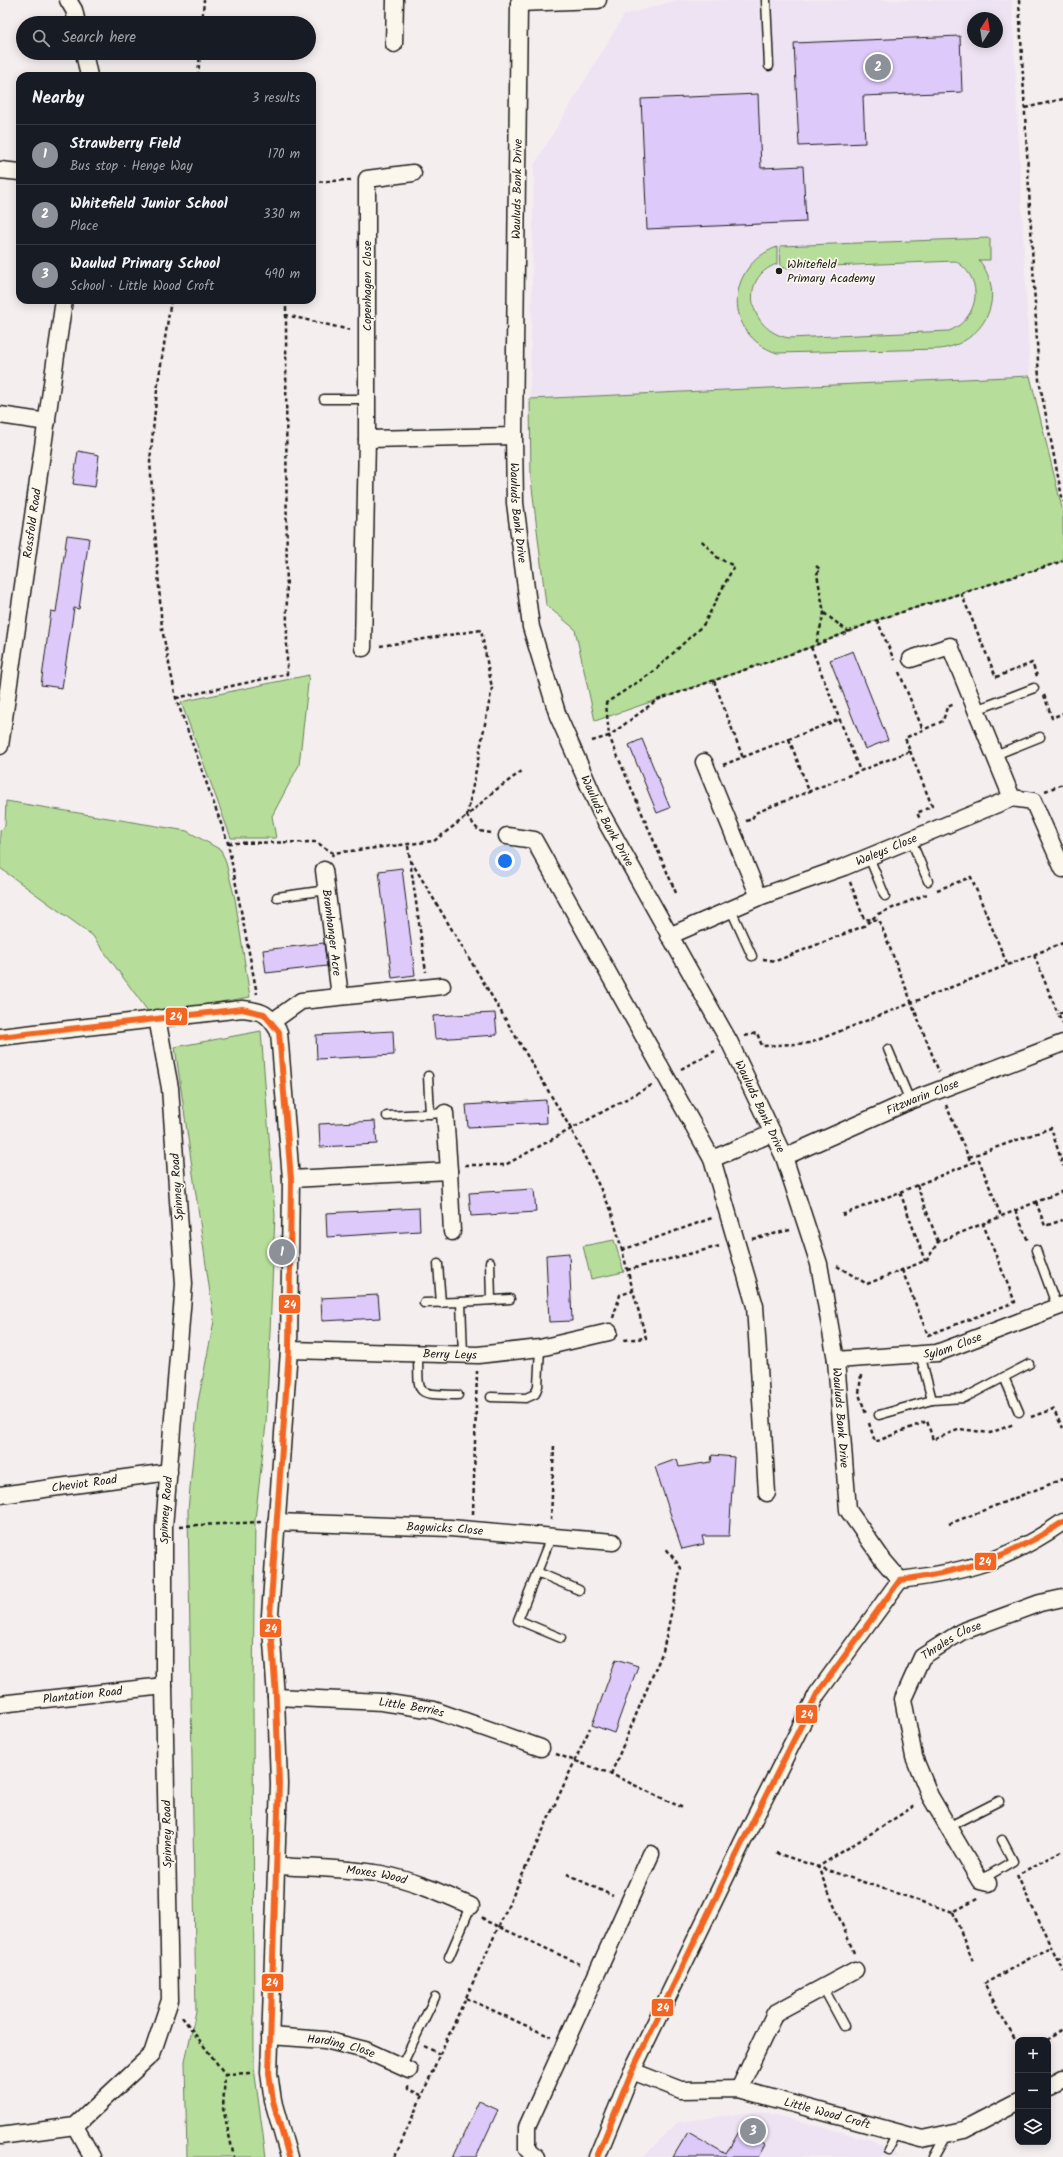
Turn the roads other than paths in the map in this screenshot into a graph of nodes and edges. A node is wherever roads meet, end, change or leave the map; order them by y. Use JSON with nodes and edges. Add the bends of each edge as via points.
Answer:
{"nodes":[{"id":1,"x":68,"y":0,"type":"edge"},
{"id":2,"x":396,"y":0,"type":"edge"},
{"id":3,"x":598,"y":0,"type":"edge"},
{"id":4,"x":766,"y":0,"type":"edge"},
{"id":5,"x":518,"y":1,"type":"edge"},
{"id":6,"x":75,"y":16,"type":"edge"},
{"id":7,"x":394,"y":44,"type":"dead end"},
{"id":8,"x":86,"y":60,"type":"edge"},
{"id":9,"x":768,"y":66,"type":"dead end"},
{"id":10,"x":88,"y":72,"type":"edge"},
{"id":11,"x":0,"y":170,"type":"edge"},
{"id":12,"x":16,"y":172,"type":"edge"},
{"id":13,"x":413,"y":173,"type":"dead end"},
{"id":14,"x":63,"y":304,"type":"edge"},
{"id":15,"x":324,"y":398,"type":"dead end"},
{"id":16,"x":367,"y":399,"type":"junction"},
{"id":17,"x":0,"y":416,"type":"edge"},
{"id":18,"x":47,"y":422,"type":"junction"},
{"id":19,"x":514,"y":436,"type":"junction"},
{"id":20,"x":367,"y":439,"type":"junction"},
{"id":21,"x":363,"y":648,"type":"road end"},
{"id":22,"x":911,"y":659,"type":"dead end"},
{"id":23,"x":1034,"y":688,"type":"dead end"},
{"id":24,"x":974,"y":704,"type":"junction"},
{"id":25,"x":1040,"y":737,"type":"dead end"},
{"id":26,"x":0,"y":746,"type":"edge"},
{"id":27,"x":995,"y":755,"type":"junction"},
{"id":28,"x":706,"y":767,"type":"road end"},
{"id":29,"x":1012,"y":798,"type":"junction"},
{"id":30,"x":507,"y":836,"type":"road end"},
{"id":31,"x":911,"y":840,"type":"junction"},
{"id":32,"x":869,"y":857,"type":"junction"},
{"id":33,"x":1063,"y":869,"type":"edge"},
{"id":34,"x":324,"y":870,"type":"road end"},
{"id":35,"x":928,"y":881,"type":"dead end"},
{"id":36,"x":327,"y":890,"type":"junction"},
{"id":37,"x":277,"y":896,"type":"dead end"},
{"id":38,"x":885,"y":896,"type":"dead end"},
{"id":39,"x":759,"y":897,"type":"junction"},
{"id":40,"x":731,"y":910,"type":"junction"},
{"id":41,"x":670,"y":936,"type":"junction"},
{"id":42,"x":752,"y":956,"type":"road end"},
{"id":43,"x":442,"y":986,"type":"road end"},
{"id":44,"x":340,"y":996,"type":"junction"},
{"id":45,"x":157,"y":1018,"type":"junction"},
{"id":46,"x":273,"y":1021,"type":"junction"},
{"id":47,"x":0,"y":1037,"type":"edge"},
{"id":48,"x":1063,"y":1043,"type":"edge"},
{"id":49,"x":888,"y":1049,"type":"dead end"},
{"id":50,"x":428,"y":1076,"type":"dead end"},
{"id":51,"x":910,"y":1101,"type":"junction"},
{"id":52,"x":438,"y":1113,"type":"junction"},
{"id":53,"x":387,"y":1116,"type":"dead end"},
{"id":54,"x":773,"y":1133,"type":"junction"},
{"id":55,"x":784,"y":1156,"type":"junction"},
{"id":56,"x":712,"y":1158,"type":"junction"},
{"id":57,"x":449,"y":1171,"type":"junction"},
{"id":58,"x":291,"y":1179,"type":"junction"},
{"id":59,"x":452,"y":1232,"type":"dead end"},
{"id":60,"x":1033,"y":1248,"type":"road end"},
{"id":61,"x":490,"y":1262,"type":"dead end"},
{"id":62,"x":438,"y":1264,"type":"dead end"},
{"id":63,"x":510,"y":1299,"type":"dead end"},
{"id":64,"x":492,"y":1300,"type":"junction"},
{"id":65,"x":461,"y":1302,"type":"junction"},
{"id":66,"x":424,"y":1303,"type":"dead end"},
{"id":67,"x":440,"y":1303,"type":"junction"},
{"id":68,"x":1060,"y":1306,"type":"edge"},
{"id":69,"x":609,"y":1332,"type":"road end"},
{"id":70,"x":540,"y":1348,"type":"junction"},
{"id":71,"x":289,"y":1350,"type":"junction"},
{"id":72,"x":418,"y":1353,"type":"junction"},
{"id":73,"x":470,"y":1354,"type":"junction"},
{"id":74,"x":920,"y":1354,"type":"junction"},
{"id":75,"x":836,"y":1360,"type":"junction"},
{"id":76,"x":1029,"y":1364,"type":"dead end"},
{"id":77,"x":1004,"y":1377,"type":"junction"},
{"id":78,"x":458,"y":1395,"type":"dead end"},
{"id":79,"x":491,"y":1397,"type":"dead end"},
{"id":80,"x":932,"y":1400,"type":"junction"},
{"id":81,"x":1019,"y":1412,"type":"dead end"},
{"id":82,"x":878,"y":1415,"type":"dead end"},
{"id":83,"x":169,"y":1472,"type":"junction"},
{"id":84,"x":767,"y":1492,"type":"dead end"},
{"id":85,"x":0,"y":1495,"type":"edge"},
{"id":86,"x":276,"y":1522,"type":"junction"},
{"id":87,"x":1063,"y":1522,"type":"edge"},
{"id":88,"x":551,"y":1537,"type":"junction"},
{"id":89,"x":613,"y":1542,"type":"dead end"},
{"id":90,"x":537,"y":1572,"type":"junction"},
{"id":91,"x":900,"y":1580,"type":"junction"},
{"id":92,"x":579,"y":1590,"type":"dead end"},
{"id":93,"x":1063,"y":1598,"type":"edge"},
{"id":94,"x":561,"y":1638,"type":"dead end"},
{"id":95,"x":164,"y":1686,"type":"junction"},
{"id":96,"x":276,"y":1697,"type":"junction"},
{"id":97,"x":0,"y":1704,"type":"edge"},
{"id":98,"x":541,"y":1748,"type":"road end"},
{"id":99,"x":999,"y":1801,"type":"dead end"},
{"id":100,"x":948,"y":1827,"type":"junction"},
{"id":101,"x":1002,"y":1840,"type":"dead end"},
{"id":102,"x":651,"y":1854,"type":"dead end"},
{"id":103,"x":277,"y":1866,"type":"junction"},
{"id":104,"x":984,"y":1882,"type":"joint"},
{"id":105,"x":471,"y":1906,"type":"joint"},
{"id":106,"x":449,"y":1957,"type":"dead end"},
{"id":107,"x":855,"y":1970,"type":"road end"},
{"id":108,"x":823,"y":1987,"type":"junction"},
{"id":109,"x":435,"y":1997,"type":"dead end"},
{"id":110,"x":844,"y":2026,"type":"dead end"},
{"id":111,"x":270,"y":2036,"type":"junction"},
{"id":112,"x":405,"y":2069,"type":"joint"},
{"id":113,"x":632,"y":2071,"type":"junction"},
{"id":114,"x":1063,"y":2078,"type":"edge"},
{"id":115,"x":1051,"y":2084,"type":"edge"},
{"id":116,"x":739,"y":2089,"type":"junction"},
{"id":117,"x":1015,"y":2104,"type":"edge"},
{"id":118,"x":75,"y":2126,"type":"junction"},
{"id":119,"x":897,"y":2132,"type":"junction"},
{"id":120,"x":947,"y":2134,"type":"junction"},
{"id":121,"x":0,"y":2136,"type":"edge"},
{"id":122,"x":888,"y":2150,"type":"dead end"},
{"id":123,"x":92,"y":2157,"type":"edge"},
{"id":124,"x":289,"y":2157,"type":"edge"},
{"id":125,"x":536,"y":2157,"type":"edge"},
{"id":126,"x":597,"y":2157,"type":"edge"},
{"id":127,"x":934,"y":2157,"type":"edge"}],
"edges":[{"from":1,"to":6,"type":"street"},
{"from":2,"to":7,"type":"street"},
{"from":3,"to":5,"type":"street"},
{"from":4,"to":9,"type":"lane"},
{"from":5,"to":19,"type":"street","name":"Wauluds Bank Drive"},
{"from":8,"to":10,"type":"street"},
{"from":11,"to":12,"type":"street"},
{"from":13,"to":16,"type":"street","name":"Copenhagen Close","via":[[367,179]]},
{"from":14,"to":18,"type":"street","name":"Rossfold Road"},
{"from":15,"to":16,"type":"lane"},
{"from":16,"to":20,"type":"street","name":"Copenhagen Close"},
{"from":17,"to":18,"type":"street"},
{"from":18,"to":26,"type":"street","name":"Rossfold Road"},
{"from":19,"to":20,"type":"street"},
{"from":19,"to":41,"type":"street","name":"Wauluds Bank Drive","via":[[515,503],[531,627],[558,716],[600,812]]},
{"from":20,"to":21,"type":"street","name":"Copenhagen Close"},
{"from":22,"to":24,"type":"street","via":[[950,646]]},
{"from":23,"to":24,"type":"lane"},
{"from":24,"to":27,"type":"street"},
{"from":25,"to":27,"type":"lane"},
{"from":27,"to":29,"type":"street"},
{"from":28,"to":39,"type":"street"},
{"from":29,"to":31,"type":"street","name":"Waleys Close"},
{"from":29,"to":33,"type":"street","via":[[1033,801]]},
{"from":30,"to":56,"type":"street","via":[[534,840]]},
{"from":31,"to":32,"type":"street","name":"Waleys Close"},
{"from":31,"to":35,"type":"lane"},
{"from":32,"to":38,"type":"lane"},
{"from":32,"to":39,"type":"street","name":"Waleys Close"},
{"from":34,"to":36,"type":"street","name":"Bramhanger Acre"},
{"from":36,"to":37,"type":"lane"},
{"from":36,"to":44,"type":"street","name":"Bramhanger Acre"},
{"from":39,"to":40,"type":"street","name":"Waleys Close"},
{"from":40,"to":41,"type":"street","name":"Waleys Close"},
{"from":40,"to":42,"type":"lane"},
{"from":41,"to":54,"type":"street","name":"Wauluds Bank Drive","via":[[730,1044]]},
{"from":43,"to":44,"type":"street"},
{"from":44,"to":46,"type":"street","via":[[301,1001]]},
{"from":45,"to":46,"type":"street","via":[[242,1009],[262,1011]]},
{"from":45,"to":47,"type":"street"},
{"from":45,"to":83,"type":"street","name":"Spinney Road","via":[[170,1088],[184,1284]]},
{"from":46,"to":58,"type":"street","via":[[279,1032]]},
{"from":48,"to":51,"type":"street","name":"Fitzwarin Close"},
{"from":49,"to":51,"type":"lane"},
{"from":50,"to":52,"type":"lane"},
{"from":51,"to":55,"type":"street","name":"Fitzwarin Close"},
{"from":52,"to":53,"type":"lane"},
{"from":52,"to":57,"type":"street"},
{"from":54,"to":55,"type":"street","name":"Wauluds Bank Drive"},
{"from":54,"to":56,"type":"street"},
{"from":55,"to":75,"type":"street","name":"Wauluds Bank Drive","via":[[819,1264]]},
{"from":56,"to":84,"type":"street","via":[[755,1306]]},
{"from":57,"to":58,"type":"street"},
{"from":57,"to":59,"type":"street"},
{"from":58,"to":71,"type":"street"},
{"from":60,"to":68,"type":"lane"},
{"from":61,"to":64,"type":"lane"},
{"from":62,"to":67,"type":"lane"},
{"from":63,"to":64,"type":"lane"},
{"from":64,"to":65,"type":"lane"},
{"from":65,"to":67,"type":"lane"},
{"from":65,"to":73,"type":"lane"},
{"from":66,"to":67,"type":"lane"},
{"from":68,"to":74,"type":"street","name":"Sylam Close","via":[[936,1352]]},
{"from":69,"to":70,"type":"street","name":"Berry Leys"},
{"from":70,"to":73,"type":"street","name":"Berry Leys"},
{"from":70,"to":79,"type":"lane","via":[[538,1386],[535,1394],[526,1398]]},
{"from":71,"to":72,"type":"street","name":"Berry Leys"},
{"from":71,"to":86,"type":"street"},
{"from":72,"to":73,"type":"street","name":"Berry Leys"},
{"from":72,"to":78,"type":"lane","via":[[421,1391],[426,1394]]},
{"from":74,"to":75,"type":"street","name":"Sylam Close"},
{"from":74,"to":80,"type":"lane"},
{"from":75,"to":91,"type":"street","name":"Wauluds Bank Drive","via":[[848,1510]]},
{"from":76,"to":77,"type":"lane"},
{"from":77,"to":80,"type":"lane","via":[[964,1398]]},
{"from":77,"to":81,"type":"lane"},
{"from":80,"to":82,"type":"lane"},
{"from":83,"to":85,"type":"street","name":"Cheviot Road"},
{"from":83,"to":95,"type":"street","name":"Spinney Road","via":[[164,1527]]},
{"from":86,"to":88,"type":"street","name":"Bagwicks Close","via":[[472,1530]]},
{"from":86,"to":96,"type":"street","via":[[270,1615]]},
{"from":87,"to":91,"type":"street","via":[[1035,1542],[962,1571]]},
{"from":88,"to":89,"type":"street","name":"Bagwicks Close"},
{"from":88,"to":90,"type":"lane"},
{"from":90,"to":92,"type":"lane"},
{"from":90,"to":94,"type":"lane","via":[[518,1620]]},
{"from":91,"to":113,"type":"street","via":[[817,1694]]},
{"from":93,"to":100,"type":"street","name":"Thrales Close","via":[[1040,1603],[961,1632],[922,1657],[903,1699],[914,1757],[930,1796]]},
{"from":95,"to":97,"type":"street","name":"Plantation Road"},
{"from":95,"to":118,"type":"street","name":"Spinney Road","via":[[170,2000],[152,2054]]},
{"from":96,"to":98,"type":"street","name":"Little Berries","via":[[382,1702],[434,1710]]},
{"from":96,"to":103,"type":"street","via":[[279,1784]]},
{"from":99,"to":100,"type":"lane"},
{"from":100,"to":104,"type":"street","name":"Thrales Close"},
{"from":101,"to":104,"type":"lane","via":[[1013,1861]]},
{"from":102,"to":125,"type":"street","via":[[527,2127],[527,2148]]},
{"from":103,"to":105,"type":"street","name":"Moxes Wood","via":[[343,1869],[382,1874],[421,1884]]},
{"from":103,"to":111,"type":"street"},
{"from":105,"to":106,"type":"lane"},
{"from":107,"to":108,"type":"street"},
{"from":108,"to":110,"type":"lane"},
{"from":108,"to":116,"type":"street","via":[[775,2014]]},
{"from":109,"to":112,"type":"lane"},
{"from":111,"to":112,"type":"street","name":"Harding Close","via":[[325,2040],[365,2050]]},
{"from":111,"to":124,"type":"street","via":[[272,2101]]},
{"from":113,"to":116,"type":"street","name":"Little Wood Croft","via":[[682,2090]]},
{"from":113,"to":126,"type":"street"},
{"from":114,"to":115,"type":"street"},
{"from":116,"to":119,"type":"street","name":"Little Wood Croft"},
{"from":117,"to":120,"type":"street","name":"Little Wood Croft","via":[[964,2130]]},
{"from":118,"to":121,"type":"street"},
{"from":118,"to":123,"type":"street"},
{"from":119,"to":120,"type":"street","name":"Little Wood Croft","via":[[922,2139]]},
{"from":119,"to":122,"type":"lane"},
{"from":120,"to":127,"type":"lane"}]}
